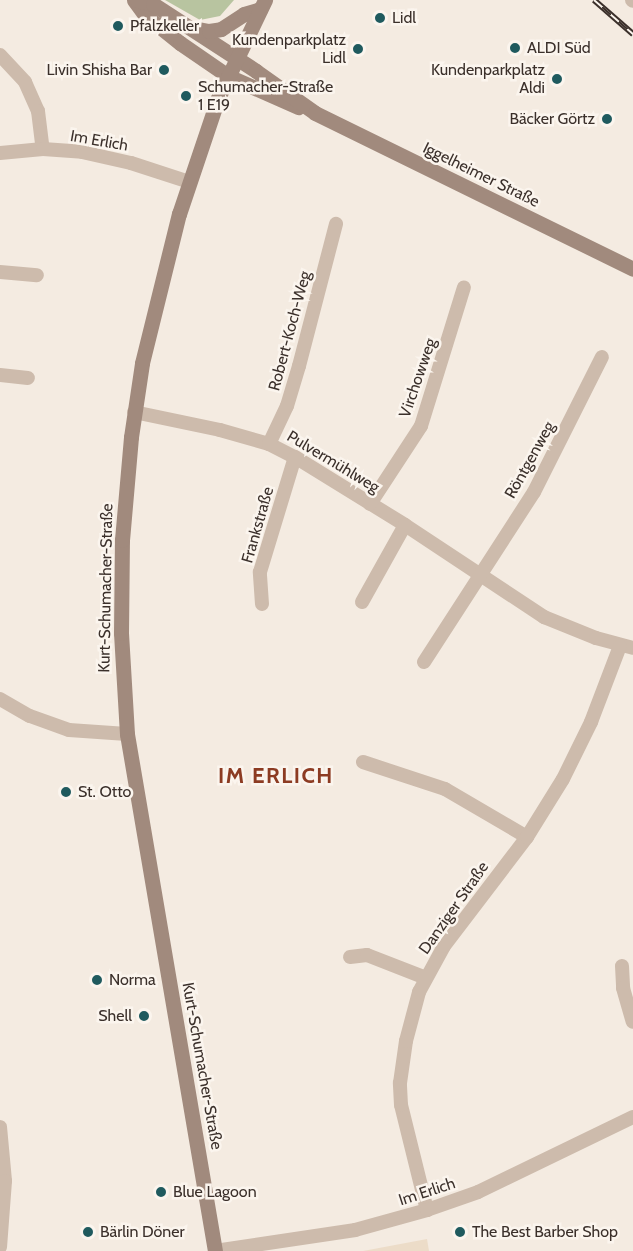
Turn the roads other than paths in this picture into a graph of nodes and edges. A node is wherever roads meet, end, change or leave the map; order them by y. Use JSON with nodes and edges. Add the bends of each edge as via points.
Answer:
{"nodes":[{"id":1,"x":136,"y":0,"type":"edge"},
{"id":2,"x":262,"y":5,"type":"edge"},
{"id":3,"x":186,"y":26,"type":"junction"},
{"id":4,"x":0,"y":56,"type":"edge"},
{"id":5,"x":237,"y":58,"type":"junction"},
{"id":6,"x":228,"y":76,"type":"junction"},
{"id":7,"x":315,"y":113,"type":"junction"},
{"id":8,"x":43,"y":149,"type":"junction"},
{"id":9,"x":0,"y":153,"type":"edge"},
{"id":10,"x":189,"y":182,"type":"junction"},
{"id":11,"x":336,"y":224,"type":"dead end"},
{"id":12,"x":633,"y":268,"type":"edge"},
{"id":13,"x":0,"y":272,"type":"edge"},
{"id":14,"x":37,"y":275,"type":"dead end"},
{"id":15,"x":464,"y":287,"type":"dead end"},
{"id":16,"x":602,"y":357,"type":"dead end"},
{"id":17,"x":0,"y":375,"type":"edge"},
{"id":18,"x":28,"y":378,"type":"dead end"},
{"id":19,"x":134,"y":412,"type":"junction"},
{"id":20,"x":269,"y":444,"type":"junction"},
{"id":21,"x":295,"y":457,"type":"junction"},
{"id":22,"x":370,"y":504,"type":"junction"},
{"id":23,"x":405,"y":525,"type":"junction"},
{"id":24,"x":480,"y":574,"type":"junction"},
{"id":25,"x":362,"y":602,"type":"dead end"},
{"id":26,"x":262,"y":604,"type":"dead end"},
{"id":27,"x":627,"y":647,"type":"edge"},
{"id":28,"x":424,"y":662,"type":"dead end"},
{"id":29,"x":0,"y":699,"type":"edge"},
{"id":30,"x":127,"y":734,"type":"junction"},
{"id":31,"x":363,"y":762,"type":"dead end"},
{"id":32,"x":527,"y":837,"type":"junction"},
{"id":33,"x":350,"y":957,"type":"dead end"},
{"id":34,"x":622,"y":966,"type":"dead end"},
{"id":35,"x":426,"y":978,"type":"junction"},
{"id":36,"x":633,"y":1022,"type":"edge"},
{"id":37,"x":633,"y":1117,"type":"edge"},
{"id":38,"x":0,"y":1126,"type":"edge"},
{"id":39,"x":427,"y":1210,"type":"junction"},
{"id":40,"x":0,"y":1247,"type":"edge"},
{"id":41,"x":215,"y":1251,"type":"edge"}],
"edges":[{"from":1,"to":3,"type":"main road","name":"Iggelheimer Straße","via":[[153,4]]},
{"from":1,"to":6,"type":"main road","name":"Iggelheimer Straße","via":[[145,15]]},
{"from":2,"to":3,"type":"main road","via":[[221,29],[209,31]]},
{"from":2,"to":5,"type":"main road","name":"Kurt-Schumacher-Straße"},
{"from":3,"to":5,"type":"main road","name":"Iggelheimer Straße"},
{"from":4,"to":8,"type":"street","via":[[25,82],[38,111]]},
{"from":5,"to":6,"type":"main road","name":"Kurt-Schumacher-Straße"},
{"from":5,"to":7,"type":"main road","name":"Iggelheimer Straße"},
{"from":6,"to":7,"type":"main road","name":"Iggelheimer Straße"},
{"from":6,"to":10,"type":"main road","name":"Kurt-Schumacher-Straße"},
{"from":7,"to":12,"type":"main road","name":"Iggelheimer Straße"},
{"from":8,"to":9,"type":"street","name":"Im Erlich"},
{"from":8,"to":10,"type":"street","name":"Im Erlich","via":[[112,158]]},
{"from":10,"to":19,"type":"main road","name":"Kurt-Schumacher-Straße","via":[[150,327]]},
{"from":11,"to":20,"type":"street","name":"Robert-Koch-Weg","via":[[287,406]]},
{"from":13,"to":14,"type":"street"},
{"from":15,"to":22,"type":"street","name":"Virchowweg","via":[[421,426]]},
{"from":16,"to":24,"type":"street","name":"Röntgenweg","via":[[534,492]]},
{"from":17,"to":18,"type":"street"},
{"from":19,"to":20,"type":"street","name":"Pulvermühlweg","via":[[220,429]]},
{"from":19,"to":30,"type":"main road","name":"Kurt-Schumacher-Straße","via":[[124,500],[120,598]]},
{"from":20,"to":21,"type":"street","name":"Pulvermühlweg"},
{"from":21,"to":22,"type":"street","name":"Pulvermühlweg"},
{"from":21,"to":26,"type":"street","name":"Frankstraße","via":[[260,572]]},
{"from":22,"to":23,"type":"street","name":"Pulvermühlweg"},
{"from":23,"to":24,"type":"street","name":"Pulvermühlweg"},
{"from":23,"to":25,"type":"street"},
{"from":24,"to":27,"type":"street","name":"Pulvermühlweg","via":[[544,617]]},
{"from":24,"to":28,"type":"street"},
{"from":27,"to":32,"type":"street","name":"Danziger Straße","via":[[575,757]]},
{"from":29,"to":30,"type":"street","via":[[30,716],[69,730]]},
{"from":30,"to":41,"type":"main road","name":"Kurt-Schumacher-Straße"},
{"from":31,"to":32,"type":"street","via":[[445,789]]},
{"from":32,"to":35,"type":"street","name":"Danziger Straße","via":[[469,911]]},
{"from":33,"to":35,"type":"street","via":[[367,956]]},
{"from":34,"to":36,"type":"street","via":[[623,988]]},
{"from":35,"to":39,"type":"street","name":"Danziger Straße","via":[[406,1041],[400,1086],[403,1114]]},
{"from":37,"to":39,"type":"street","name":"Im Erlich","via":[[478,1192]]},
{"from":38,"to":40,"type":"street","via":[[5,1192]]},
{"from":39,"to":41,"type":"street","name":"Im Erlich","via":[[355,1230]]}]}
